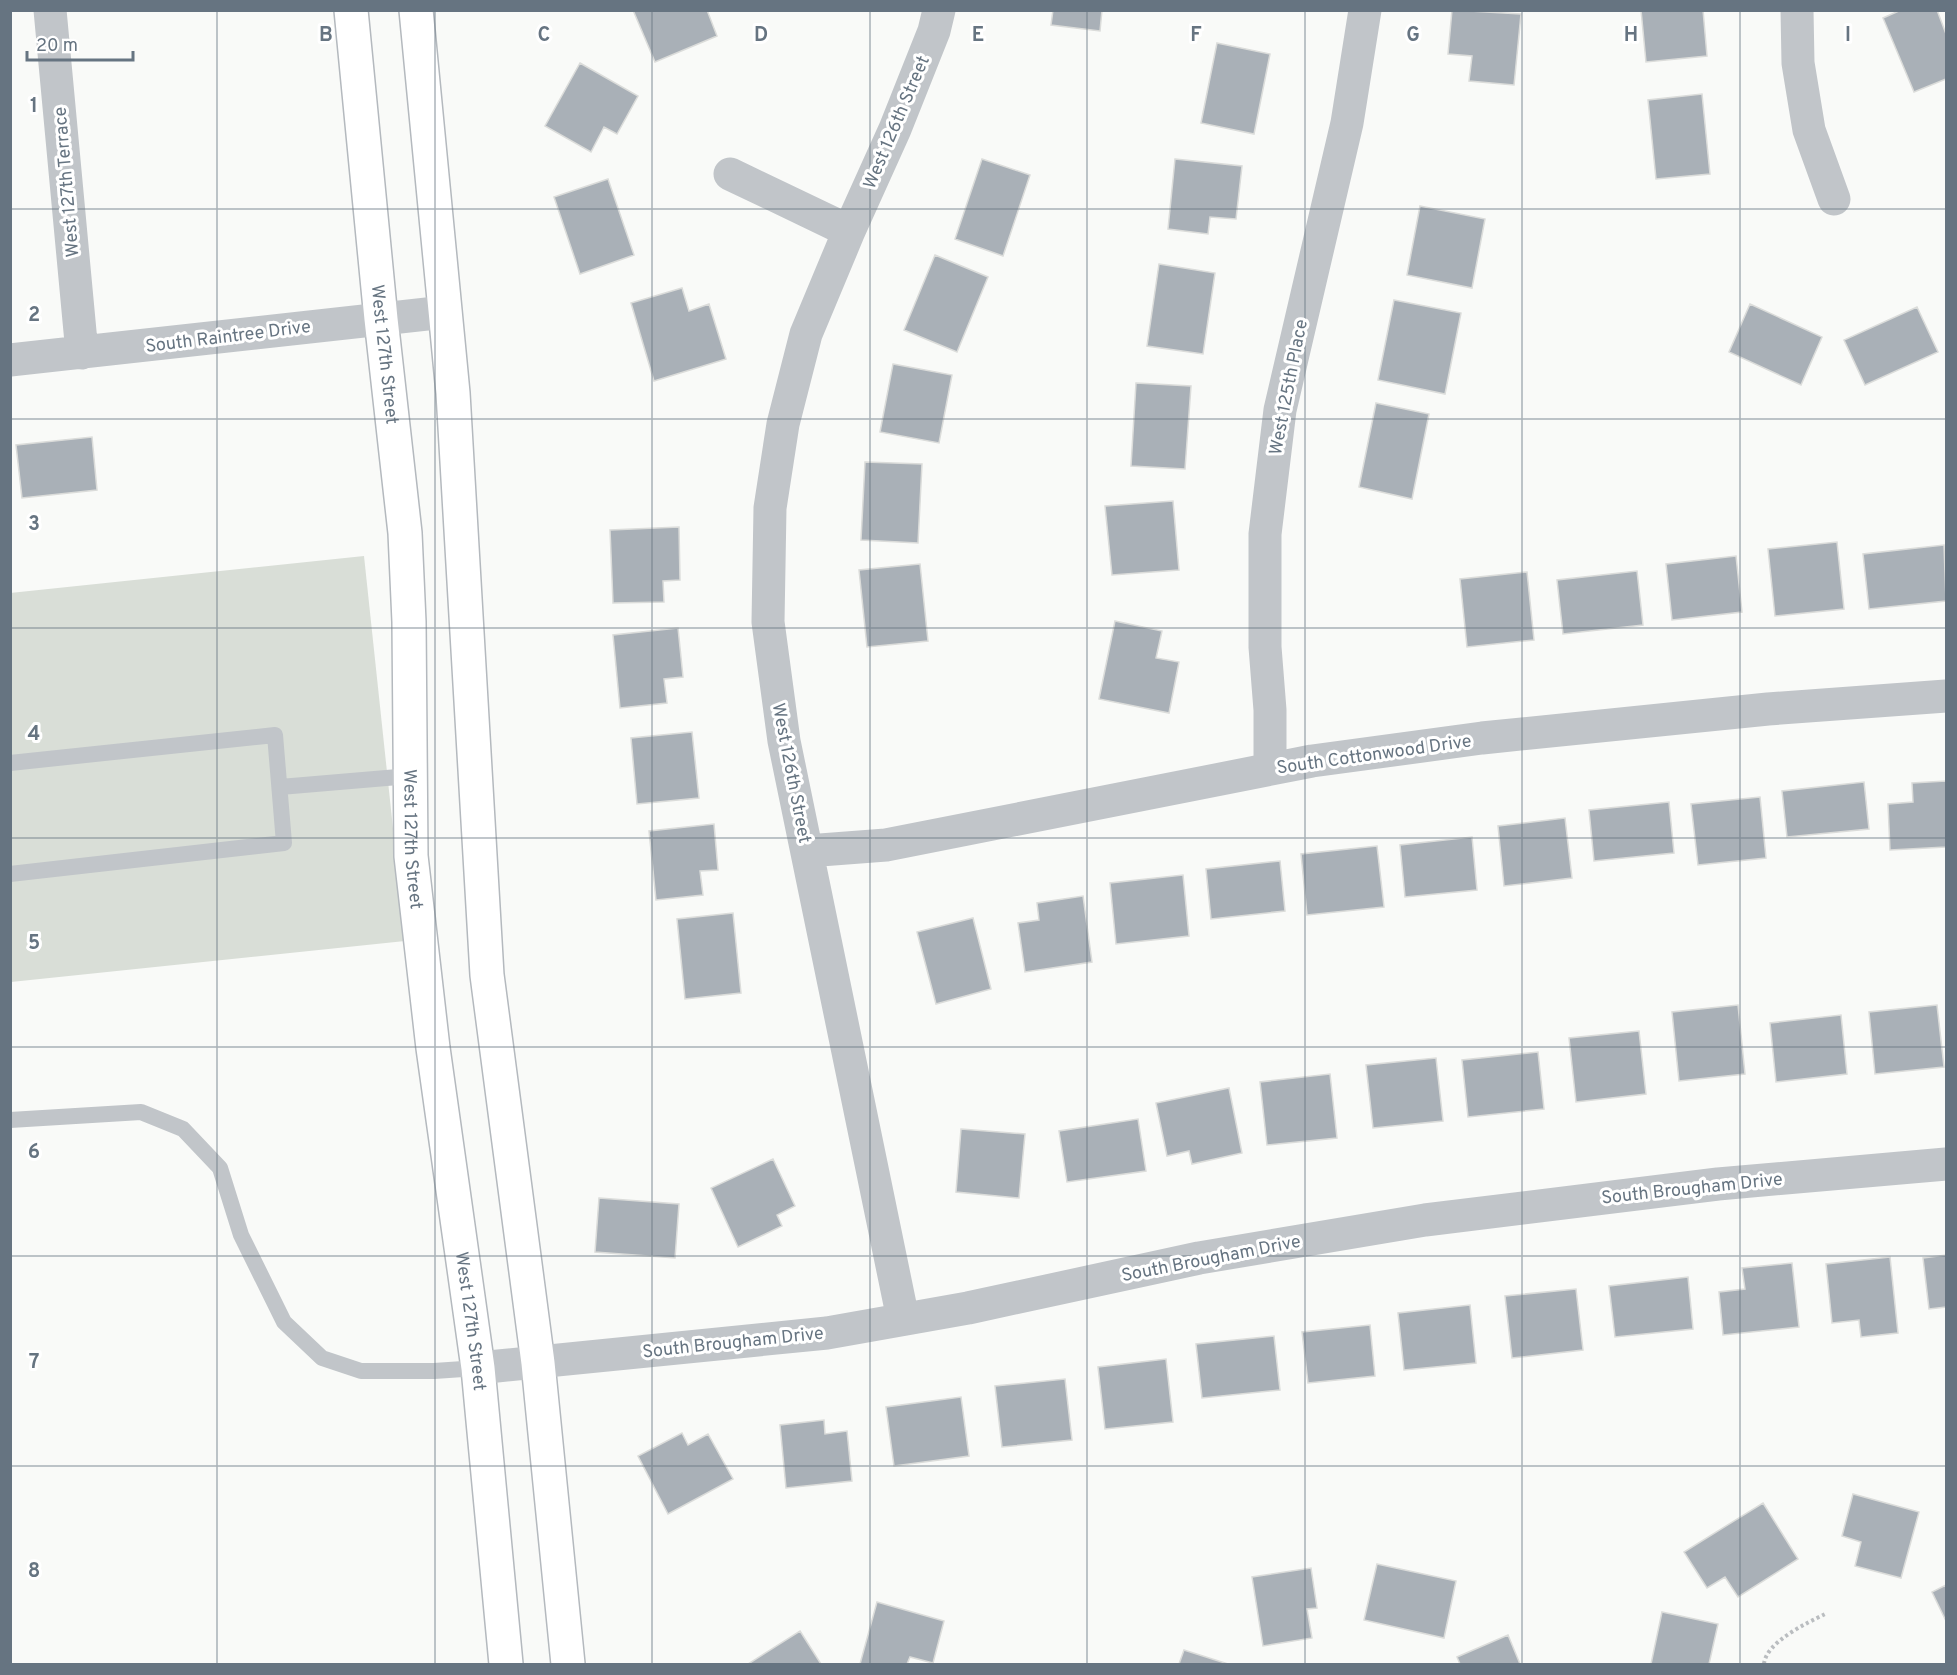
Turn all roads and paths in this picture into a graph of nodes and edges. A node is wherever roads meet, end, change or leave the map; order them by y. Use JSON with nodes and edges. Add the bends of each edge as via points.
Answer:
{"nodes":[{"id":1,"x":50,"y":10,"type":"edge"},
{"id":2,"x":351,"y":10,"type":"edge"},
{"id":3,"x":416,"y":10,"type":"edge"},
{"id":4,"x":939,"y":10,"type":"edge"},
{"id":5,"x":1365,"y":10,"type":"edge"},
{"id":6,"x":1797,"y":10,"type":"edge"},
{"id":7,"x":730,"y":174,"type":"dead end"},
{"id":8,"x":1834,"y":199,"type":"dead end"},
{"id":9,"x":849,"y":231,"type":"junction"},
{"id":10,"x":445,"y":312,"type":"junction"},
{"id":11,"x":381,"y":319,"type":"junction"},
{"id":12,"x":82,"y":353,"type":"junction"},
{"id":13,"x":10,"y":360,"type":"edge"},
{"id":14,"x":1947,"y":696,"type":"edge"},
{"id":15,"x":10,"y":763,"type":"edge"},
{"id":16,"x":1270,"y":768,"type":"junction"},
{"id":17,"x":410,"y":776,"type":"junction"},
{"id":18,"x":280,"y":788,"type":"junction"},
{"id":19,"x":807,"y":851,"type":"junction"},
{"id":20,"x":10,"y":874,"type":"edge"},
{"id":21,"x":10,"y":1120,"type":"edge"},
{"id":22,"x":1947,"y":1164,"type":"edge"},
{"id":23,"x":903,"y":1318,"type":"junction"},
{"id":24,"x":538,"y":1363,"type":"junction"},
{"id":25,"x":478,"y":1368,"type":"junction"},
{"id":26,"x":1825,"y":1614,"type":"dead end"},
{"id":27,"x":506,"y":1665,"type":"edge"},
{"id":28,"x":568,"y":1665,"type":"edge"},
{"id":29,"x":1764,"y":1665,"type":"edge"}],
"edges":[{"from":1,"to":12,"type":"street","name":"West 127th Terrace"},
{"from":2,"to":11,"type":"main road","name":"West 127th Street"},
{"from":3,"to":10,"type":"main road"},
{"from":4,"to":9,"type":"street","name":"West 126th Street","via":[[895,129]]},
{"from":5,"to":16,"type":"street","name":"West 125th Place","via":[[1347,123],[1280,410],[1265,534]]},
{"from":6,"to":8,"type":"street","via":[[1798,63],[1809,130]]},
{"from":7,"to":9,"type":"street"},
{"from":9,"to":19,"type":"street","name":"West 126th Street","via":[[806,334],[783,424],[770,508],[768,622],[784,741]]},
{"from":10,"to":11,"type":"street","name":"South Raintree Drive"},
{"from":10,"to":24,"type":"main road","via":[[487,975]]},
{"from":11,"to":12,"type":"street","name":"South Raintree Drive"},
{"from":11,"to":17,"type":"main road","name":"West 127th Street","via":[[405,533]]},
{"from":12,"to":13,"type":"street","name":"South Raintree Drive"},
{"from":14,"to":16,"type":"street","name":"South Cottonwood Drive","via":[[1768,709],[1482,738]]},
{"from":15,"to":18,"type":"lane","via":[[275,735]]},
{"from":16,"to":19,"type":"street","name":"South Cottonwood Drive","via":[[886,844]]},
{"from":17,"to":18,"type":"lane"},
{"from":17,"to":25,"type":"main road","name":"West 127th Street","via":[[411,856],[433,1048]]},
{"from":18,"to":20,"type":"lane","via":[[284,843]]},
{"from":19,"to":23,"type":"street","name":"West 126th Street"},
{"from":21,"to":25,"type":"lane","via":[[141,1112],[183,1129],[220,1168],[241,1235],[284,1322],[322,1358],[361,1371]]},
{"from":22,"to":23,"type":"street","name":"South Brougham Drive","via":[[1718,1184],[1425,1220],[1199,1258],[968,1308]]},
{"from":23,"to":24,"type":"street","name":"South Brougham Drive","via":[[827,1332]]},
{"from":24,"to":25,"type":"street","name":"South Brougham Drive"},
{"from":24,"to":28,"type":"main road"},
{"from":25,"to":27,"type":"main road","name":"West 127th Street"},
{"from":26,"to":29,"type":"path","via":[[1784,1636],[1764,1659]]}]}
